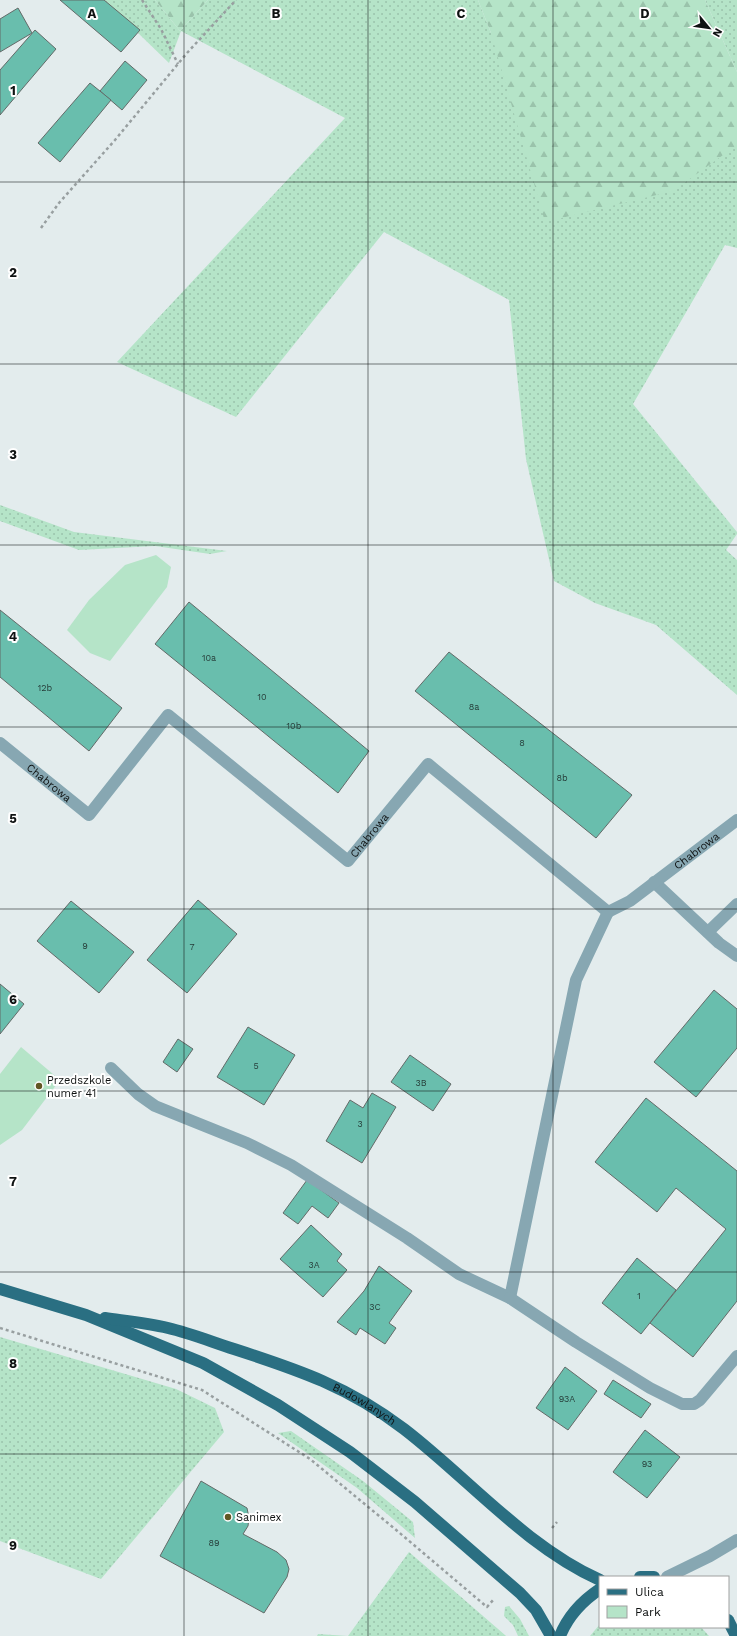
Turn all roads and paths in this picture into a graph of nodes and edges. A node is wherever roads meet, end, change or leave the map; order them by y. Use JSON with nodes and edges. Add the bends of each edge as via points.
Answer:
{"nodes":[{"id":1,"x":142,"y":0,"type":"edge"},
{"id":2,"x":236,"y":0,"type":"edge"},
{"id":3,"x":178,"y":64,"type":"junction"},
{"id":4,"x":40,"y":228,"type":"dead end"},
{"id":5,"x":0,"y":743,"type":"edge"},
{"id":6,"x":737,"y":820,"type":"edge"},
{"id":7,"x":654,"y":882,"type":"junction"},
{"id":8,"x":737,"y":904,"type":"edge"},
{"id":9,"x":608,"y":912,"type":"junction"},
{"id":10,"x":708,"y":932,"type":"junction"},
{"id":11,"x":737,"y":956,"type":"edge"},
{"id":12,"x":111,"y":1068,"type":"dead end"},
{"id":13,"x":0,"y":1289,"type":"edge"},
{"id":14,"x":510,"y":1298,"type":"junction"},
{"id":15,"x":86,"y":1315,"type":"junction"},
{"id":16,"x":0,"y":1328,"type":"edge"},
{"id":17,"x":737,"y":1356,"type":"edge"},
{"id":18,"x":737,"y":1540,"type":"edge"},
{"id":19,"x":669,"y":1576,"type":"edge"},
{"id":20,"x":599,"y":1580,"type":"edge"},
{"id":21,"x":599,"y":1590,"type":"edge"},
{"id":22,"x":497,"y":1595,"type":"dead end"},
{"id":23,"x":729,"y":1622,"type":"edge"},
{"id":24,"x":551,"y":1636,"type":"edge"},
{"id":25,"x":560,"y":1636,"type":"edge"},
{"id":26,"x":736,"y":1636,"type":"edge"}],
"edges":[{"from":1,"to":3,"type":"path","via":[[161,29]]},
{"from":2,"to":3,"type":"path"},
{"from":3,"to":4,"type":"path"},
{"from":5,"to":9,"type":"street","name":"Chabrowa","via":[[89,815],[168,715],[348,861],[428,764]]},
{"from":6,"to":7,"type":"street","name":"Chabrowa"},
{"from":7,"to":9,"type":"street","name":"Chabrowa","via":[[630,901]]},
{"from":7,"to":10,"type":"street"},
{"from":8,"to":10,"type":"street"},
{"from":9,"to":14,"type":"street","via":[[576,980]]},
{"from":10,"to":11,"type":"street"},
{"from":12,"to":14,"type":"street","via":[[138,1094],[155,1106],[247,1143],[291,1165],[459,1274]]},
{"from":13,"to":15,"type":"main road","name":"Budowlanych"},
{"from":14,"to":17,"type":"street","via":[[650,1388],[682,1404],[694,1404],[700,1400]]},
{"from":15,"to":20,"type":"main road","name":"Budowlanych","via":[[168,1328],[293,1368],[337,1387],[405,1430],[539,1544],[573,1567]]},
{"from":15,"to":24,"type":"main road","name":"Budowlanych","via":[[203,1363],[278,1405],[350,1452],[415,1502],[520,1593],[536,1610]]},
{"from":16,"to":22,"type":"path","via":[[202,1390],[310,1460],[487,1607]]},
{"from":18,"to":19,"type":"street"},
{"from":21,"to":25,"type":"main road","via":[[576,1609]]},
{"from":23,"to":26,"type":"main road"}]}
